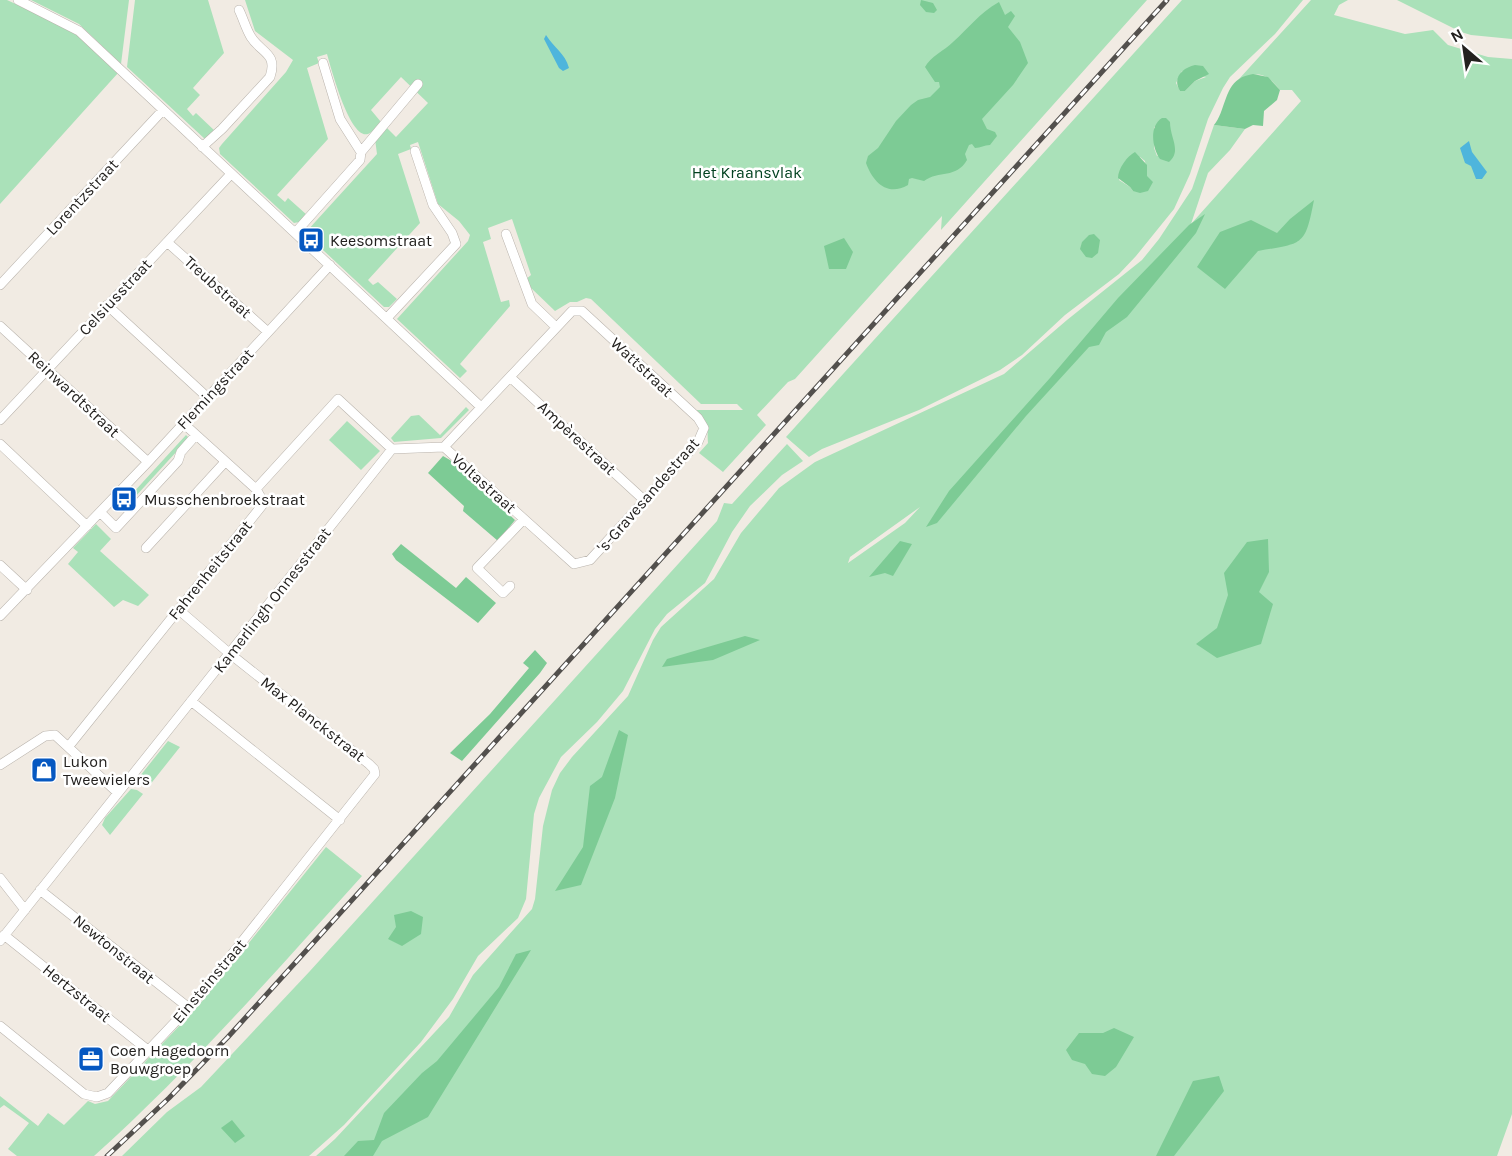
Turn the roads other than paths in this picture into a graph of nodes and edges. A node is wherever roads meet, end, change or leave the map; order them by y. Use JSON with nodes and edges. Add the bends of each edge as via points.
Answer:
{"nodes":[{"id":1,"x":18,"y":0,"type":"edge"},
{"id":2,"x":239,"y":10,"type":"dead end"},
{"id":3,"x":323,"y":63,"type":"dead end"},
{"id":4,"x":418,"y":84,"type":"dead end"},
{"id":5,"x":163,"y":110,"type":"junction"},
{"id":6,"x":202,"y":147,"type":"junction"},
{"id":7,"x":415,"y":151,"type":"dead end"},
{"id":8,"x":361,"y":152,"type":"junction"},
{"id":9,"x":231,"y":174,"type":"junction"},
{"id":10,"x":296,"y":233,"type":"junction"},
{"id":11,"x":506,"y":234,"type":"dead end"},
{"id":12,"x":167,"y":242,"type":"junction"},
{"id":13,"x":330,"y":265,"type":"junction"},
{"id":14,"x":0,"y":285,"type":"edge"},
{"id":15,"x":107,"y":305,"type":"junction"},
{"id":16,"x":387,"y":318,"type":"junction"},
{"id":17,"x":0,"y":326,"type":"edge"},
{"id":18,"x":556,"y":327,"type":"junction"},
{"id":19,"x":268,"y":332,"type":"junction"},
{"id":20,"x":49,"y":370,"type":"junction"},
{"id":21,"x":510,"y":377,"type":"junction"},
{"id":22,"x":207,"y":398,"type":"junction"},
{"id":23,"x":481,"y":407,"type":"junction"},
{"id":24,"x":0,"y":420,"type":"edge"},
{"id":25,"x":183,"y":423,"type":"junction"},
{"id":26,"x":704,"y":428,"type":"joint"},
{"id":27,"x":196,"y":435,"type":"junction"},
{"id":28,"x":0,"y":444,"type":"edge"},
{"id":29,"x":444,"y":447,"type":"junction"},
{"id":30,"x":392,"y":449,"type":"junction"},
{"id":31,"x":148,"y":462,"type":"junction"},
{"id":32,"x":225,"y":462,"type":"junction"},
{"id":33,"x":256,"y":489,"type":"junction"},
{"id":34,"x":644,"y":500,"type":"junction"},
{"id":35,"x":100,"y":512,"type":"junction"},
{"id":36,"x":524,"y":519,"type":"junction"},
{"id":37,"x":87,"y":526,"type":"junction"},
{"id":38,"x":146,"y":548,"type":"dead end"},
{"id":39,"x":560,"y":552,"type":"joint"},
{"id":40,"x":0,"y":565,"type":"edge"},
{"id":41,"x":510,"y":586,"type":"dead end"},
{"id":42,"x":27,"y":590,"type":"junction"},
{"id":43,"x":179,"y":610,"type":"junction"},
{"id":44,"x":0,"y":616,"type":"edge"},
{"id":45,"x":230,"y":653,"type":"junction"},
{"id":46,"x":191,"y":701,"type":"junction"},
{"id":47,"x":69,"y":746,"type":"junction"},
{"id":48,"x":0,"y":765,"type":"edge"},
{"id":49,"x":118,"y":793,"type":"junction"},
{"id":50,"x":340,"y":820,"type":"junction"},
{"id":51,"x":321,"y":844,"type":"joint"},
{"id":52,"x":0,"y":878,"type":"edge"},
{"id":53,"x":40,"y":890,"type":"junction"},
{"id":54,"x":25,"y":909,"type":"junction"},
{"id":55,"x":2,"y":938,"type":"edge"},
{"id":56,"x":189,"y":1008,"type":"junction"},
{"id":57,"x":0,"y":1026,"type":"edge"},
{"id":58,"x":149,"y":1051,"type":"junction"}],
"edges":[{"from":1,"to":5,"type":"street","via":[[79,31]]},
{"from":2,"to":6,"type":"street","via":[[251,38],[271,57],[273,69],[270,77]]},
{"from":3,"to":8,"type":"street","via":[[340,119]]},
{"from":4,"to":8,"type":"street"},
{"from":5,"to":6,"type":"street"},
{"from":5,"to":14,"type":"street","name":"Lorentzstraat"},
{"from":6,"to":9,"type":"street"},
{"from":7,"to":16,"type":"street","via":[[433,205],[456,244]]},
{"from":8,"to":10,"type":"street","via":[[360,160]]},
{"from":9,"to":10,"type":"street"},
{"from":9,"to":12,"type":"street","name":"Celsiusstraat"},
{"from":10,"to":13,"type":"street"},
{"from":11,"to":18,"type":"street","via":[[532,304]]},
{"from":12,"to":15,"type":"street","name":"Celsiusstraat"},
{"from":12,"to":19,"type":"street","name":"Treubstraat"},
{"from":13,"to":16,"type":"street"},
{"from":13,"to":19,"type":"street","name":"Flemingstraat"},
{"from":15,"to":20,"type":"street","name":"Celsiusstraat"},
{"from":15,"to":22,"type":"street"},
{"from":16,"to":23,"type":"street"},
{"from":17,"to":20,"type":"street","name":"Reinwardtstraat"},
{"from":18,"to":21,"type":"street"},
{"from":18,"to":26,"type":"street","name":"Wattstraat","via":[[572,311],[582,310],[698,418]]},
{"from":19,"to":22,"type":"street","name":"Flemingstraat"},
{"from":20,"to":24,"type":"street","name":"Celsiusstraat"},
{"from":20,"to":31,"type":"street","name":"Reinwardtstraat"},
{"from":21,"to":23,"type":"street"},
{"from":21,"to":34,"type":"street","name":"Ampèrestraat"},
{"from":22,"to":25,"type":"street","name":"Flemingstraat"},
{"from":23,"to":29,"type":"street"},
{"from":25,"to":27,"type":"street"},
{"from":25,"to":31,"type":"street","name":"Flemingstraat"},
{"from":26,"to":34,"type":"street","name":"'s-Gravesandestraat","via":[[698,442]]},
{"from":27,"to":32,"type":"street"},
{"from":27,"to":35,"type":"street","name":"Flemingstraat","via":[[178,461],[116,528]]},
{"from":28,"to":37,"type":"street"},
{"from":29,"to":30,"type":"street"},
{"from":29,"to":36,"type":"street","name":"Voltastraat"},
{"from":30,"to":33,"type":"street","via":[[338,399]]},
{"from":30,"to":45,"type":"street","name":"Kamerlingh Onnesstraat"},
{"from":31,"to":35,"type":"street","name":"Flemingstraat"},
{"from":32,"to":33,"type":"street"},
{"from":32,"to":38,"type":"street"},
{"from":33,"to":43,"type":"street","name":"Fahrenheitstraat","via":[[264,503]]},
{"from":34,"to":39,"type":"street","name":"'s-Gravesandestraat","via":[[590,560],[574,564]]},
{"from":35,"to":37,"type":"street","name":"Flemingstraat"},
{"from":36,"to":39,"type":"street","name":"Voltastraat"},
{"from":36,"to":41,"type":"street","name":"Voltastraat","via":[[477,568],[503,593]]},
{"from":37,"to":42,"type":"street","name":"Flemingstraat"},
{"from":40,"to":42,"type":"street"},
{"from":42,"to":44,"type":"street","name":"Flemingstraat"},
{"from":43,"to":45,"type":"street"},
{"from":43,"to":47,"type":"street","name":"Fahrenheitstraat"},
{"from":45,"to":46,"type":"street","name":"Kamerlingh Onnesstraat"},
{"from":45,"to":50,"type":"street","name":"Max Planckstraat","via":[[374,769],[374,777]]},
{"from":46,"to":49,"type":"street","name":"Kamerlingh Onnesstraat"},
{"from":46,"to":50,"type":"street"},
{"from":47,"to":48,"type":"street","via":[[55,735],[45,736]]},
{"from":47,"to":49,"type":"street"},
{"from":49,"to":53,"type":"street","name":"Kamerlingh Onnesstraat"},
{"from":50,"to":51,"type":"street","name":"Max Planckstraat"},
{"from":51,"to":56,"type":"street","name":"Einsteinstraat"},
{"from":52,"to":54,"type":"street"},
{"from":53,"to":54,"type":"street","name":"Kamerlingh Onnesstraat"},
{"from":53,"to":56,"type":"street","name":"Newtonstraat"},
{"from":54,"to":55,"type":"street","name":"Kamerlingh Onnesstraat"},
{"from":55,"to":58,"type":"street","name":"Hertzstraat"},
{"from":56,"to":58,"type":"street","name":"Einsteinstraat"},
{"from":57,"to":58,"type":"street","name":"Einsteinstraat","via":[[84,1094],[93,1097],[108,1093]]}]}
